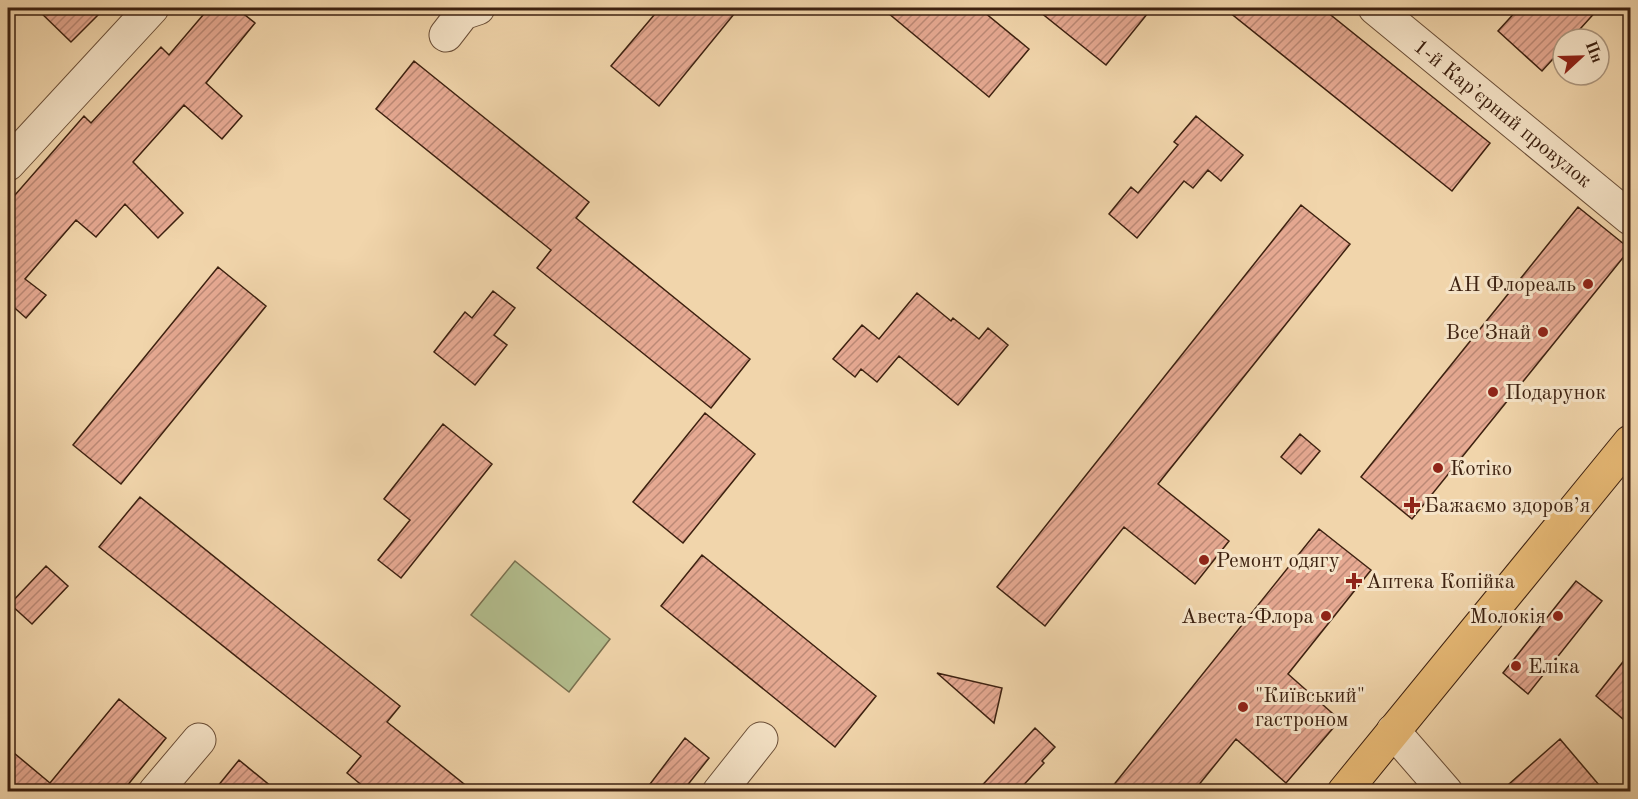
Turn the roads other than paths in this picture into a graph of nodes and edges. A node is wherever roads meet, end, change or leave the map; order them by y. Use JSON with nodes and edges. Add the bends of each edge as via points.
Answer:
{"nodes":[{"id":1,"x":152,"y":8,"type":"edge"},
{"id":2,"x":478,"y":8,"type":"edge"},
{"id":3,"x":1375,"y":8,"type":"edge"},
{"id":4,"x":447,"y":35,"type":"dead end"},
{"id":5,"x":8,"y":164,"type":"edge"},
{"id":6,"x":1630,"y":218,"type":"edge"},
{"id":7,"x":1630,"y":442,"type":"edge"},
{"id":8,"x":1393,"y":731,"type":"junction"},
{"id":9,"x":761,"y":739,"type":"dead end"},
{"id":10,"x":199,"y":740,"type":"dead end"},
{"id":11,"x":155,"y":792,"type":"edge"},
{"id":12,"x":719,"y":792,"type":"edge"},
{"id":13,"x":1344,"y":792,"type":"edge"},
{"id":14,"x":1446,"y":792,"type":"edge"}],
"edges":[{"from":1,"to":5,"type":"street"},
{"from":2,"to":4,"type":"street","via":[[463,13]]},
{"from":3,"to":6,"type":"street","name":"1-й Карʼєрний провулок"},
{"from":7,"to":8,"type":"main road"},
{"from":8,"to":13,"type":"main road"},
{"from":8,"to":14,"type":"street"},
{"from":9,"to":12,"type":"street"},
{"from":10,"to":11,"type":"street"}]}
